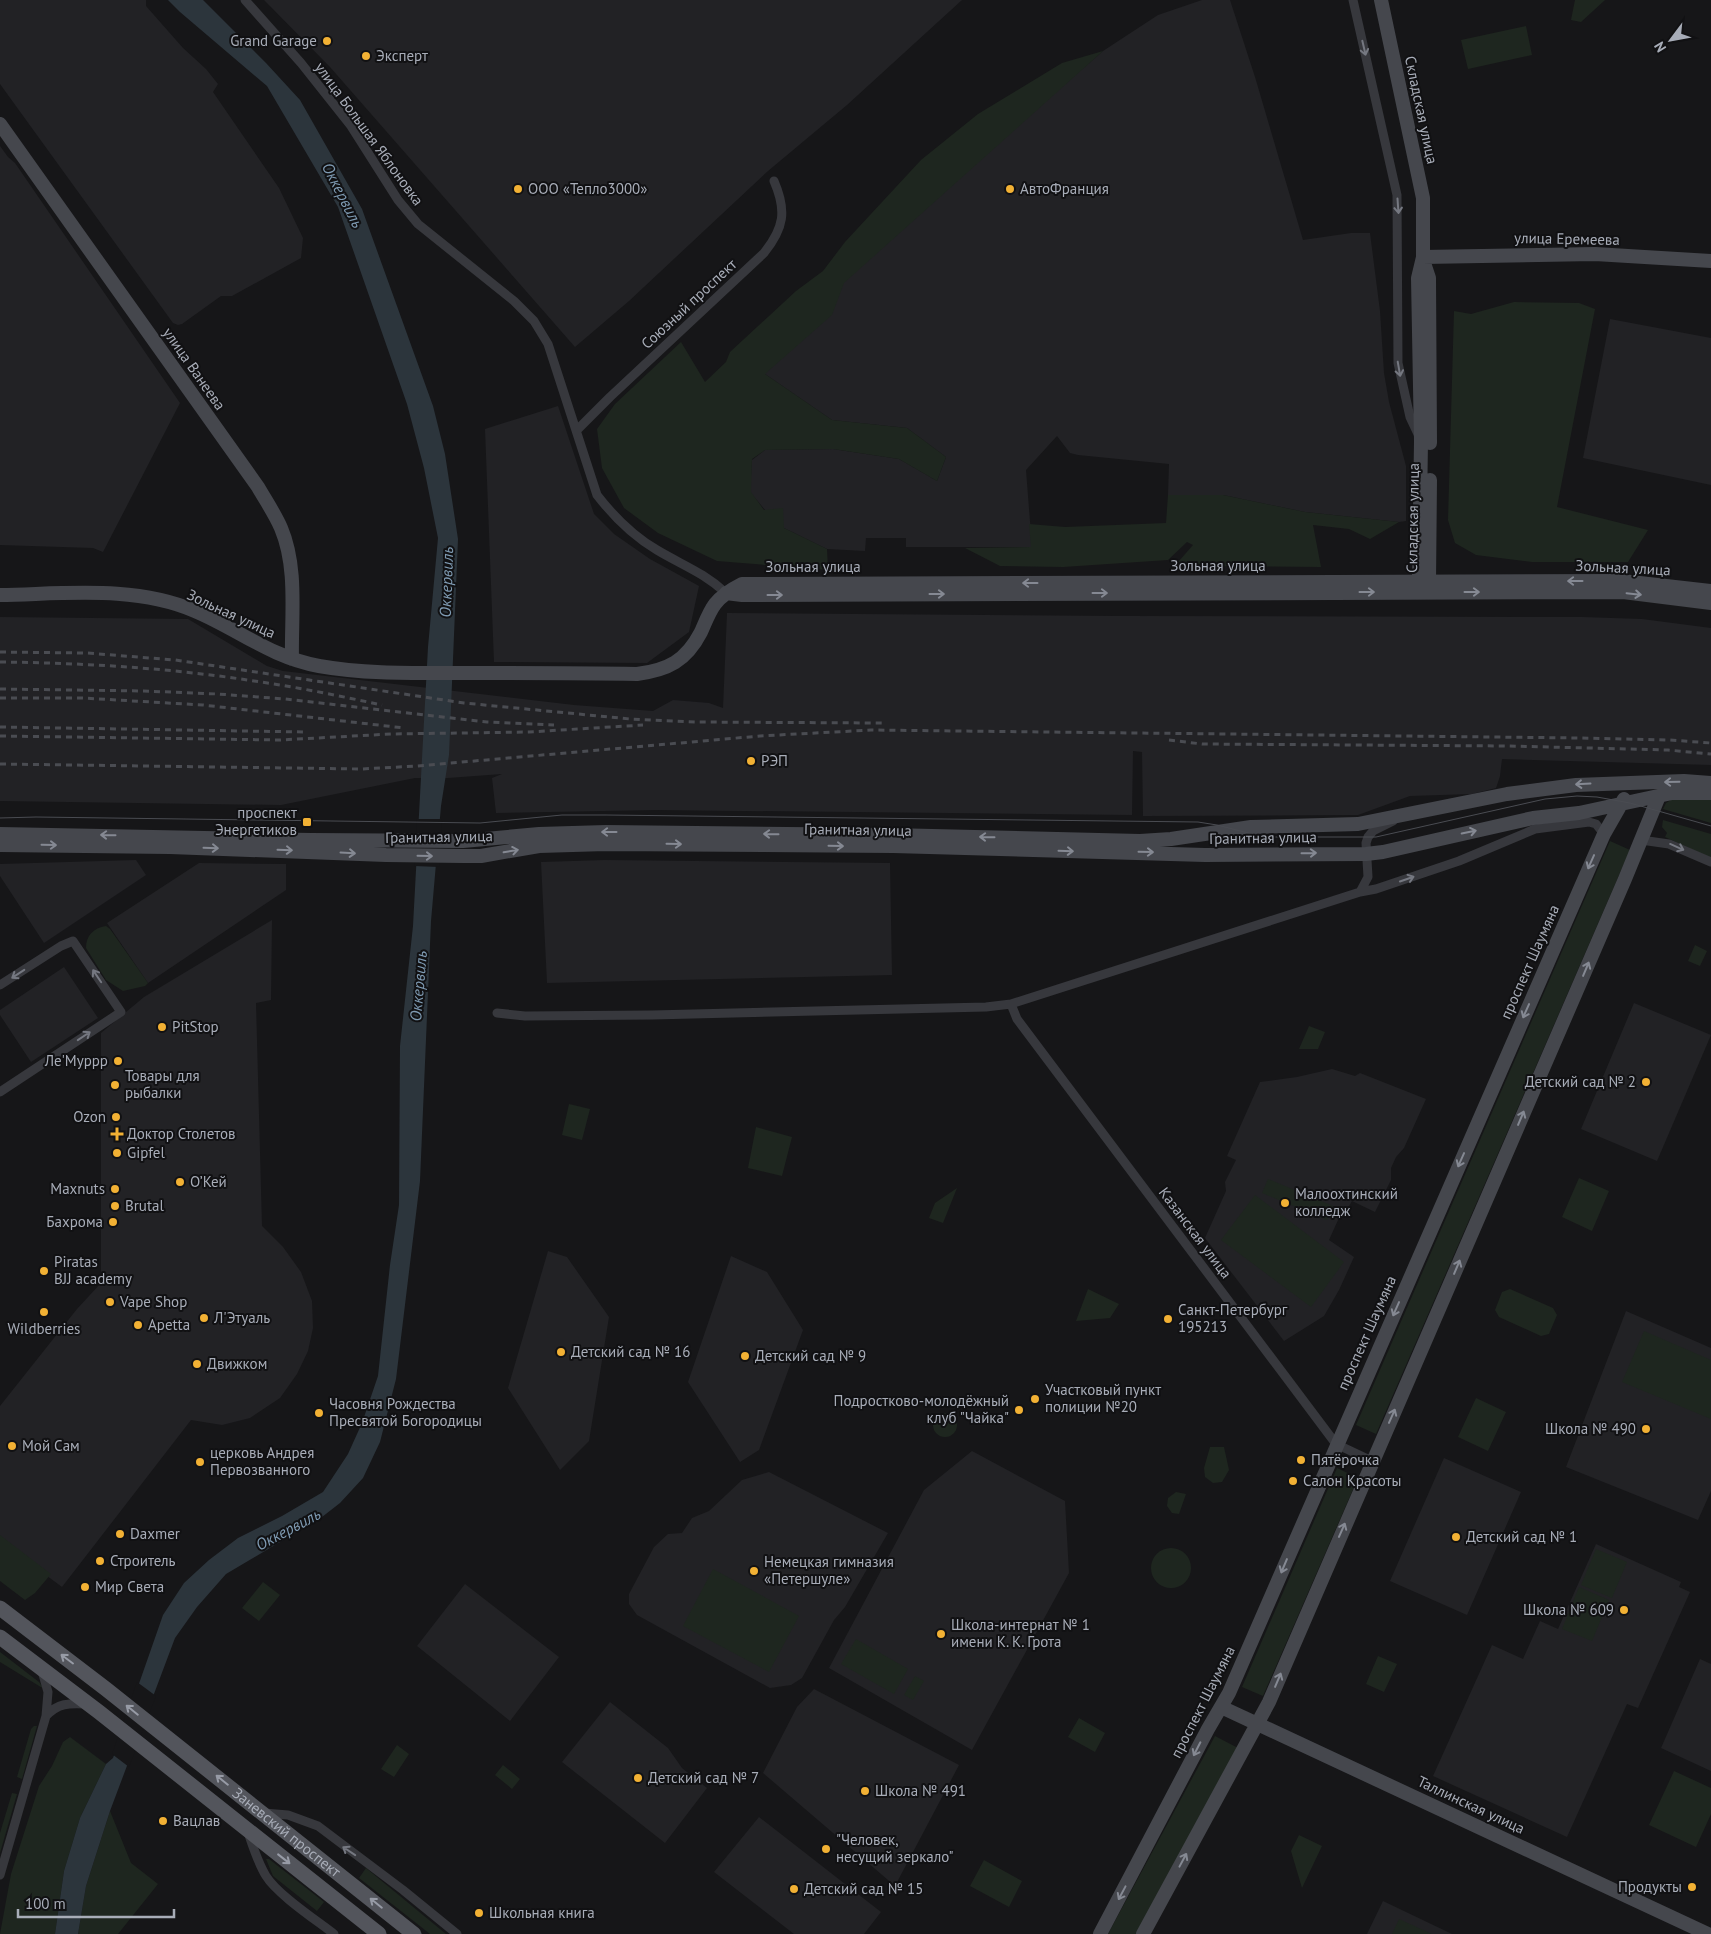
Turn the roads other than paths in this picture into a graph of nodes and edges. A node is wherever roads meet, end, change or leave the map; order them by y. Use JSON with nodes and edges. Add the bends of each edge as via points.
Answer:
{"nodes":[{"id":1,"x":245,"y":0,"type":"edge"},
{"id":2,"x":1353,"y":0,"type":"edge"},
{"id":3,"x":1381,"y":0,"type":"edge"},
{"id":4,"x":0,"y":124,"type":"edge"},
{"id":5,"x":774,"y":181,"type":"dead end"},
{"id":6,"x":1423,"y":257,"type":"junction"},
{"id":7,"x":1711,"y":262,"type":"edge"},
{"id":8,"x":577,"y":430,"type":"junction"},
{"id":9,"x":1421,"y":441,"type":"junction"},
{"id":10,"x":1423,"y":585,"type":"junction"},
{"id":11,"x":1711,"y":591,"type":"edge"},
{"id":12,"x":726,"y":593,"type":"junction"},
{"id":13,"x":0,"y":595,"type":"edge"},
{"id":14,"x":1711,"y":603,"type":"edge"},
{"id":15,"x":292,"y":659,"type":"junction"},
{"id":16,"x":1632,"y":782,"type":"junction"},
{"id":17,"x":1711,"y":783,"type":"edge"},
{"id":18,"x":1711,"y":793,"type":"edge"},
{"id":19,"x":1659,"y":796,"type":"junction"},
{"id":20,"x":1641,"y":800,"type":"junction"},
{"id":21,"x":1622,"y":804,"type":"junction"},
{"id":22,"x":1402,"y":816,"type":"junction"},
{"id":23,"x":1534,"y":824,"type":"junction"},
{"id":24,"x":1647,"y":827,"type":"junction"},
{"id":25,"x":0,"y":834,"type":"edge"},
{"id":26,"x":1604,"y":834,"type":"junction"},
{"id":27,"x":1641,"y":840,"type":"junction"},
{"id":28,"x":0,"y":845,"type":"edge"},
{"id":29,"x":1366,"y":854,"type":"junction"},
{"id":30,"x":1711,"y":862,"type":"edge"},
{"id":31,"x":1360,"y":892,"type":"junction"},
{"id":32,"x":0,"y":986,"type":"edge"},
{"id":33,"x":1011,"y":1004,"type":"junction"},
{"id":34,"x":497,"y":1013,"type":"dead end"},
{"id":35,"x":0,"y":1092,"type":"edge"},
{"id":36,"x":1336,"y":1444,"type":"junction"},
{"id":37,"x":1372,"y":1461,"type":"junction"},
{"id":38,"x":0,"y":1608,"type":"edge"},
{"id":39,"x":0,"y":1637,"type":"edge"},
{"id":40,"x":41,"y":1669,"type":"junction"},
{"id":41,"x":1221,"y":1707,"type":"junction"},
{"id":42,"x":93,"y":1708,"type":"junction"},
{"id":43,"x":46,"y":1716,"type":"junction"},
{"id":44,"x":1257,"y":1723,"type":"junction"},
{"id":45,"x":263,"y":1813,"type":"junction"},
{"id":46,"x":247,"y":1830,"type":"junction"},
{"id":47,"x":0,"y":1876,"type":"edge"},
{"id":48,"x":334,"y":1934,"type":"edge"},
{"id":49,"x":378,"y":1934,"type":"edge"},
{"id":50,"x":414,"y":1934,"type":"edge"},
{"id":51,"x":457,"y":1934,"type":"edge"},
{"id":52,"x":1100,"y":1934,"type":"edge"},
{"id":53,"x":1143,"y":1934,"type":"edge"},
{"id":54,"x":1708,"y":1934,"type":"edge"}],
"edges":[{"from":1,"to":8,"type":"street","name":"улица Большая Яблоновка","via":[[351,126],[398,200],[418,224],[514,301],[534,321],[548,344]]},
{"from":2,"to":9,"type":"street","one_way":true,"via":[[1397,195],[1398,363],[1410,417]]},
{"from":3,"to":6,"type":"street","name":"Складская улица","via":[[1423,198]]},
{"from":4,"to":15,"type":"street","name":"улица Ванеева","via":[[258,487],[281,528],[291,580]]},
{"from":5,"to":8,"type":"street","name":"Союзный проспект","via":[[783,206],[775,240]]},
{"from":6,"to":7,"type":"street","name":"улица Еремеева","via":[[1595,254]]},
{"from":6,"to":9,"type":"street","name":"Складская улица","via":[[1418,278]]},
{"from":6,"to":10,"type":"street","name":"Складская улица","via":[[1429,278],[1430,423]]},
{"from":8,"to":12,"type":"street","name":"улица Большая Яблоновка","via":[[597,495],[614,516],[656,550],[702,573]]},
{"from":9,"to":10,"type":"street","name":"Складская улица"},
{"from":11,"to":10,"type":"street","name":"Зольная улица","one_way":true,"via":[[1622,581]]},
{"from":10,"to":12,"type":"street","name":"Зольная улица","via":[[742,584]]},
{"from":10,"to":14,"type":"street","name":"Зольная улица","one_way":true,"via":[[1623,592]]},
{"from":12,"to":15,"type":"street","name":"Зольная улица","via":[[714,605],[688,652],[678,662],[654,672],[417,673],[340,669]]},
{"from":13,"to":15,"type":"street","name":"Зольная улица","via":[[128,595],[159,600],[195,611],[258,645]]},
{"from":17,"to":16,"type":"street","name":"Гранитная улица","one_way":true},
{"from":16,"to":20,"type":"street"},
{"from":16,"to":21,"type":"street","name":"проспект Шаумяна"},
{"from":16,"to":22,"type":"street","name":"Гранитная улица","one_way":true,"via":[[1516,793]]},
{"from":18,"to":19,"type":"street","name":"Гранитная улица","via":[[1683,792]]},
{"from":19,"to":20,"type":"street","name":"Гранитная улица"},
{"from":19,"to":24,"type":"street"},
{"from":20,"to":21,"type":"street","name":"Гранитная улица"},
{"from":20,"to":24,"type":"street"},
{"from":21,"to":23,"type":"street","name":"Гранитная улица"},
{"from":21,"to":26,"type":"street","name":"проспект Шаумяна"},
{"from":22,"to":25,"type":"street","name":"Гранитная улица","one_way":true,"via":[[1342,825],[1251,827],[1140,841],[606,832],[386,841]]},
{"from":22,"to":29,"type":"street","via":[[1373,831],[1366,843]]},
{"from":23,"to":26,"type":"street","name":"Гранитная улица","via":[[1589,822],[1596,824]]},
{"from":29,"to":23,"type":"street","name":"Гранитная улица","one_way":true},
{"from":31,"to":23,"type":"street","name":"Гранитная улица","one_way":true,"via":[[1459,861]]},
{"from":24,"to":27,"type":"street"},
{"from":26,"to":36,"type":"street","name":"проспект Шаумяна","one_way":true},
{"from":27,"to":30,"type":"street","one_way":true,"via":[[1669,844]]},
{"from":37,"to":27,"type":"street","one_way":true},
{"from":28,"to":29,"type":"street","name":"Гранитная улица","one_way":true,"via":[[170,846],[463,856],[539,846],[606,844],[893,846],[1205,855]]},
{"from":29,"to":31,"type":"street","via":[[1368,878]]},
{"from":31,"to":33,"type":"street","name":"Гранитная улица"},
{"from":35,"to":32,"type":"street","one_way":true,"via":[[121,1012],[73,941]]},
{"from":33,"to":34,"type":"street","name":"Гранитная улица","via":[[652,1016]]},
{"from":33,"to":36,"type":"street","name":"Казанская улица","via":[[1017,1019]]},
{"from":36,"to":37,"type":"street","name":"Казанская улица"},
{"from":36,"to":41,"type":"street","name":"проспект Шаумяна","one_way":true},
{"from":44,"to":37,"type":"street","one_way":true,"via":[[1269,1702]]},
{"from":45,"to":38,"type":"main road","name":"Заневский проспект","one_way":true},
{"from":39,"to":40,"type":"main road"},
{"from":40,"to":42,"type":"main road"},
{"from":40,"to":43,"type":"street","via":[[48,1692]]},
{"from":41,"to":44,"type":"street","name":"Таллинская улица"},
{"from":41,"to":52,"type":"street","name":"проспект Шаумяна","one_way":true},
{"from":42,"to":43,"type":"street","via":[[62,1704]]},
{"from":42,"to":46,"type":"main road","name":"Заневский проспект"},
{"from":43,"to":47,"type":"street"},
{"from":53,"to":44,"type":"street","one_way":true},
{"from":44,"to":54,"type":"street","name":"Таллинская улица"},
{"from":50,"to":45,"type":"main road","name":"Заневский проспект","one_way":true},
{"from":51,"to":45,"type":"street","one_way":true,"via":[[318,1826],[288,1815]]},
{"from":46,"to":48,"type":"street","via":[[258,1860],[276,1888]]},
{"from":46,"to":49,"type":"main road","name":"Заневский проспект","one_way":true}]}
